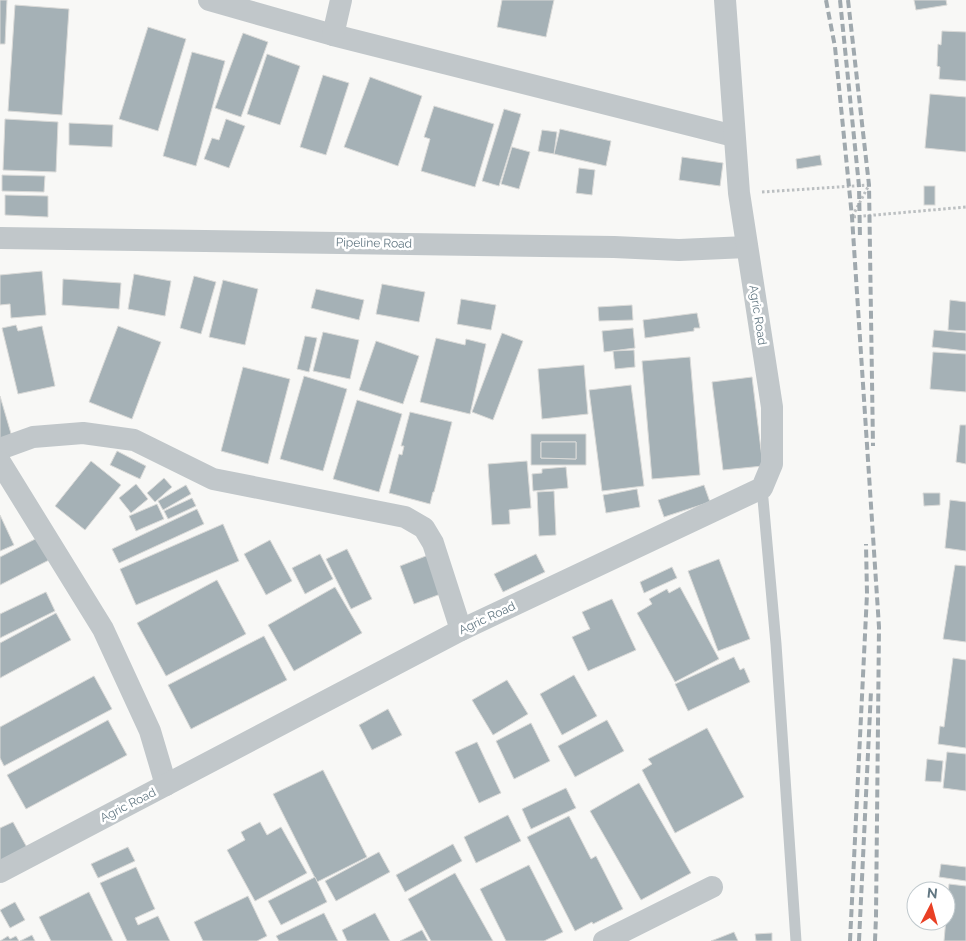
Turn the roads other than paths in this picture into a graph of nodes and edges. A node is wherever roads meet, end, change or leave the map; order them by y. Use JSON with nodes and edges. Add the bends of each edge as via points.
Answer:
{"nodes":[{"id":1,"x":209,"y":0,"type":"edge"},
{"id":2,"x":340,"y":0,"type":"edge"},
{"id":3,"x":725,"y":0,"type":"edge"},
{"id":4,"x":332,"y":35,"type":"junction"},
{"id":5,"x":734,"y":136,"type":"junction"},
{"id":6,"x":0,"y":238,"type":"edge"},
{"id":7,"x":748,"y":247,"type":"junction"},
{"id":8,"x":0,"y":449,"type":"edge"},
{"id":9,"x":0,"y":462,"type":"edge"},
{"id":10,"x":762,"y":488,"type":"junction"},
{"id":11,"x":460,"y":630,"type":"junction"},
{"id":12,"x":166,"y":785,"type":"junction"},
{"id":13,"x":0,"y":872,"type":"edge"},
{"id":14,"x":712,"y":887,"type":"dead end"},
{"id":15,"x":604,"y":941,"type":"edge"},
{"id":16,"x":796,"y":941,"type":"edge"}],
"edges":[{"from":1,"to":4,"type":"street"},
{"from":2,"to":4,"type":"street"},
{"from":3,"to":5,"type":"street","name":"Agric Road"},
{"from":4,"to":5,"type":"street"},
{"from":5,"to":7,"type":"street","name":"Agric Road"},
{"from":6,"to":7,"type":"street","name":"Pipeline Road","via":[[679,250]]},
{"from":7,"to":10,"type":"street","name":"Agric Road","via":[[772,406],[772,464]]},
{"from":8,"to":11,"type":"street","via":[[33,436],[83,433],[134,440],[214,480],[405,518],[424,528],[434,543]]},
{"from":9,"to":12,"type":"street","via":[[103,629],[150,731]]},
{"from":10,"to":11,"type":"street","name":"Agric Road"},
{"from":10,"to":16,"type":"lane"},
{"from":11,"to":12,"type":"street","name":"Agric Road"},
{"from":12,"to":13,"type":"street","name":"Agric Road"},
{"from":14,"to":15,"type":"street"}]}
